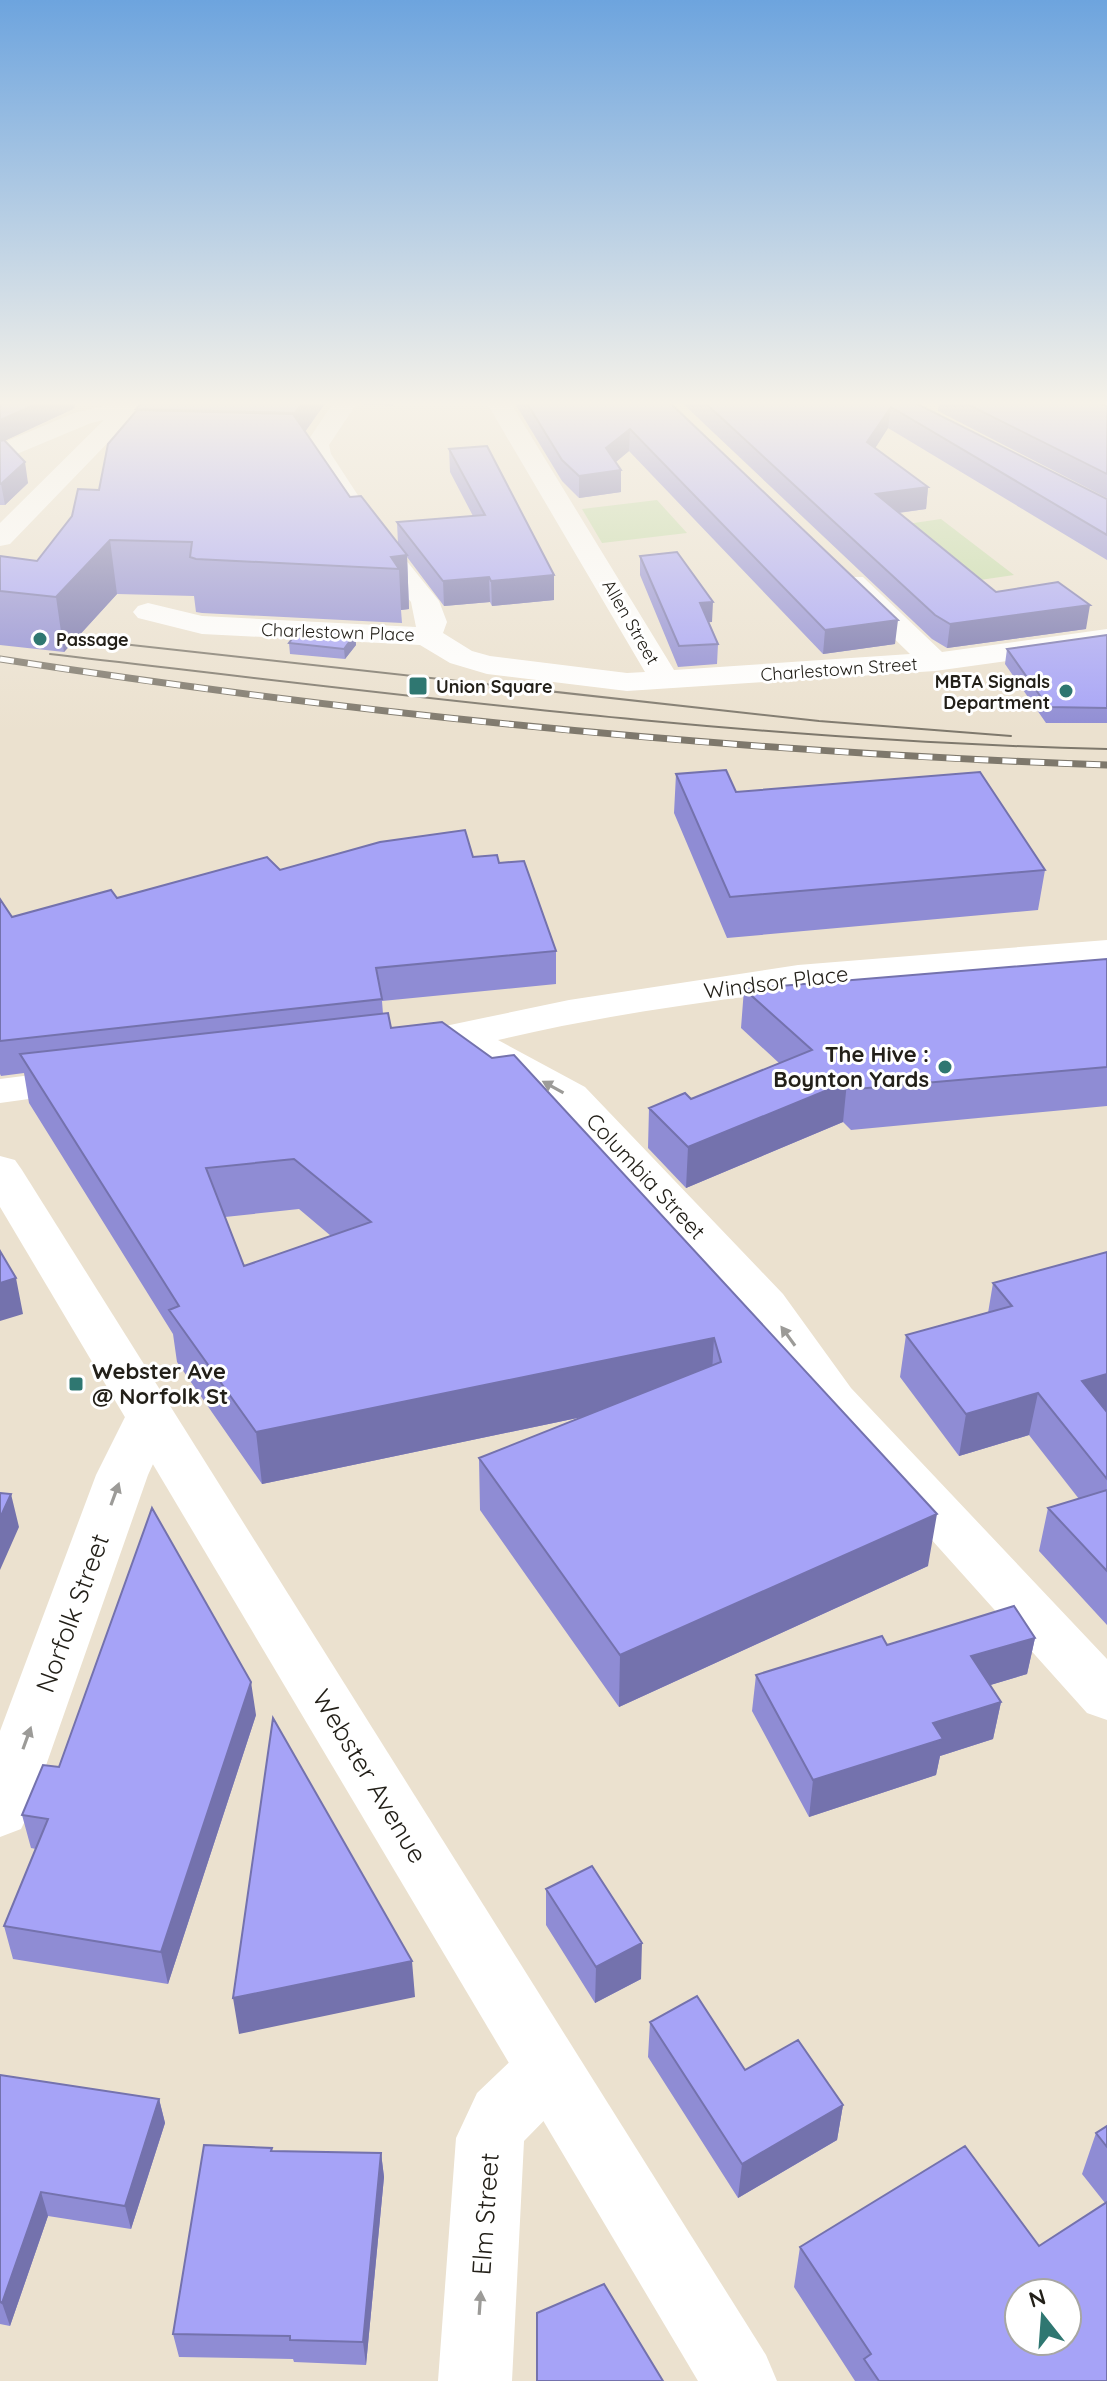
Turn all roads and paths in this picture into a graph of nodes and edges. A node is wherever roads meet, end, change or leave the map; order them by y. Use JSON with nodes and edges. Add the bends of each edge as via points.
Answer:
{"nodes":[{"id":1,"x":27,"y":511,"type":"edge"},
{"id":2,"x":355,"y":511,"type":"edge"},
{"id":3,"x":564,"y":511,"type":"edge"},
{"id":4,"x":0,"y":538,"type":"edge"},
{"id":5,"x":829,"y":560,"type":"edge"},
{"id":6,"x":148,"y":612,"type":"dead end"},
{"id":7,"x":427,"y":636,"type":"junction"},
{"id":8,"x":1107,"y":638,"type":"edge"},
{"id":9,"x":935,"y":662,"type":"junction"},
{"id":10,"x":665,"y":680,"type":"junction"},
{"id":11,"x":1107,"y":951,"type":"edge"},
{"id":12,"x":449,"y":1040,"type":"junction"},
{"id":13,"x":388,"y":1046,"type":"edge"},
{"id":14,"x":128,"y":1075,"type":"edge"},
{"id":15,"x":0,"y":1091,"type":"edge"},
{"id":16,"x":0,"y":1170,"type":"edge"},
{"id":17,"x":150,"y":1416,"type":"junction"},
{"id":18,"x":1107,"y":1697,"type":"edge"},
{"id":19,"x":0,"y":1811,"type":"edge"},
{"id":20,"x":548,"y":2070,"type":"junction"},
{"id":21,"x":475,"y":2381,"type":"edge"},
{"id":22,"x":740,"y":2381,"type":"edge"}],
"edges":[{"from":1,"to":4,"type":"street"},
{"from":2,"to":7,"type":"street","via":[[425,601],[432,622]]},
{"from":3,"to":10,"type":"street","name":"Allen Street"},
{"from":5,"to":9,"type":"street"},
{"from":6,"to":7,"type":"street","name":"Charlestown Place","via":[[210,625]]},
{"from":7,"to":10,"type":"street","name":"Charlestown Place","via":[[461,657],[487,665],[627,682]]},
{"from":8,"to":9,"type":"street","name":"Charlestown Street"},
{"from":9,"to":10,"type":"street","name":"Charlestown Street"},
{"from":11,"to":12,"type":"street","name":"Windsor Place","via":[[798,977],[569,1012]]},
{"from":12,"to":13,"type":"street","name":"Columbia Street"},
{"from":18,"to":12,"type":"street","name":"Columbia Street","one_way":true,"via":[[834,1400],[766,1305],[570,1096],[488,1050]]},
{"from":14,"to":15,"type":"street"},
{"from":16,"to":17,"type":"street","name":"Webster Avenue"},
{"from":19,"to":17,"type":"street","name":"Norfolk Street","one_way":true,"via":[[122,1475]]},
{"from":17,"to":20,"type":"street","name":"Webster Avenue"},
{"from":21,"to":20,"type":"street","name":"Elm Street","one_way":true,"via":[[490,2138],[501,2116]]},
{"from":20,"to":22,"type":"street","name":"Webster Avenue"}]}
